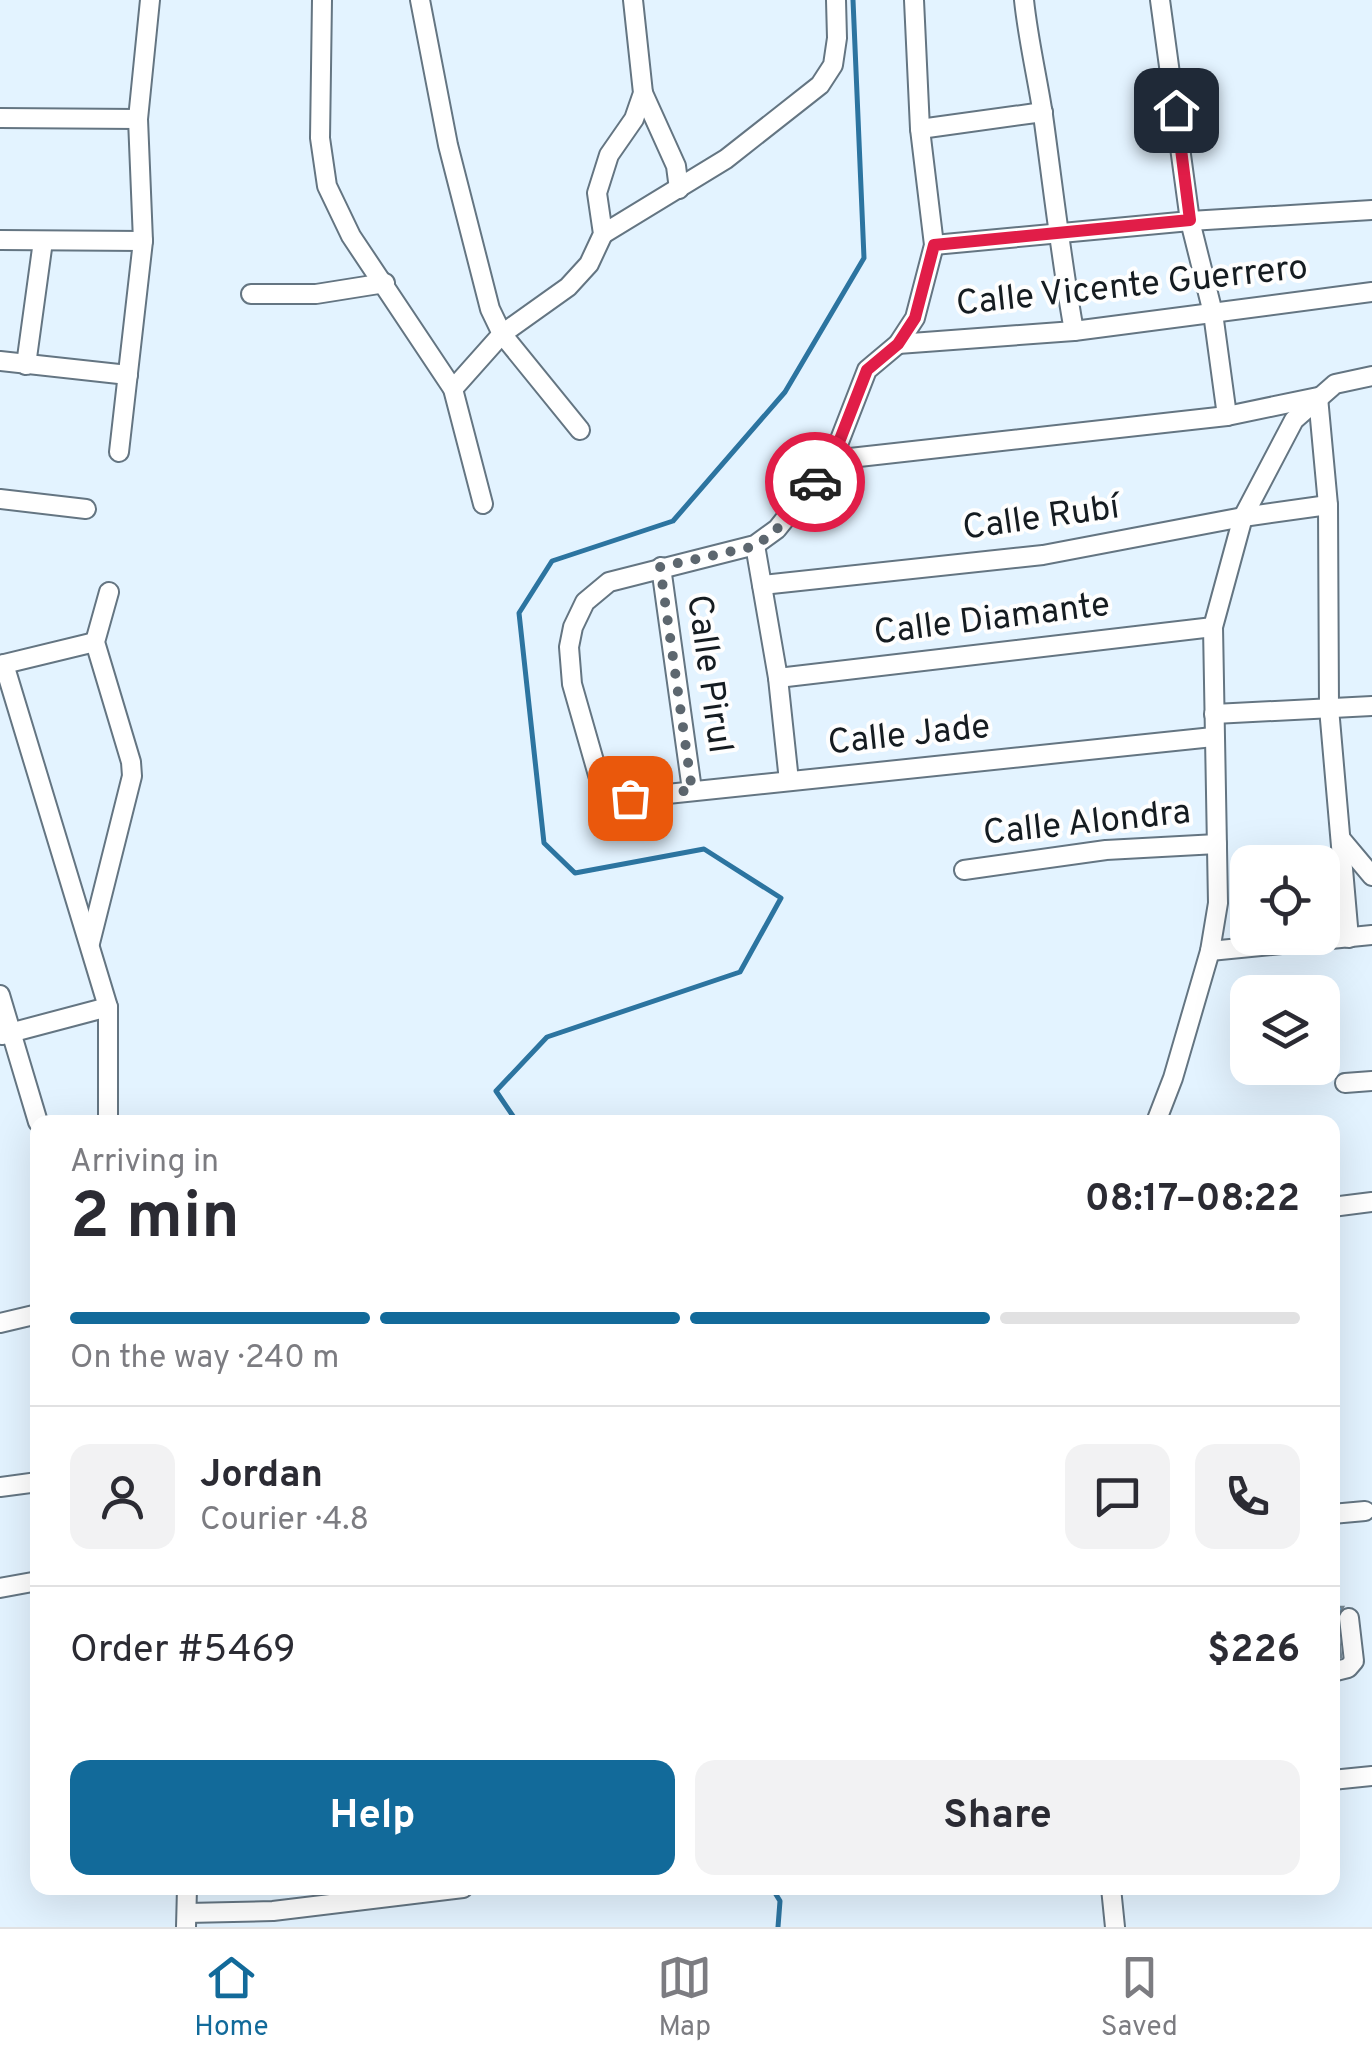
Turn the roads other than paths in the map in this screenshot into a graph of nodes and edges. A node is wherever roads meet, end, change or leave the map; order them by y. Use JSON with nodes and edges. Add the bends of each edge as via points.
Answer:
{"nodes":[{"id":1,"x":150,"y":0,"type":"edge"},
{"id":2,"x":322,"y":0,"type":"edge"},
{"id":3,"x":420,"y":0,"type":"edge"},
{"id":4,"x":634,"y":0,"type":"edge"},
{"id":5,"x":836,"y":0,"type":"edge"},
{"id":6,"x":914,"y":0,"type":"edge"},
{"id":7,"x":1024,"y":0,"type":"edge"},
{"id":8,"x":1160,"y":0,"type":"edge"},
{"id":9,"x":643,"y":93,"type":"junction"},
{"id":10,"x":1043,"y":112,"type":"junction"},
{"id":11,"x":0,"y":118,"type":"edge"},
{"id":12,"x":138,"y":119,"type":"junction"},
{"id":13,"x":920,"y":128,"type":"junction"},
{"id":14,"x":680,"y":190,"type":"junction"},
{"id":15,"x":1372,"y":210,"type":"edge"},
{"id":16,"x":1190,"y":220,"type":"junction"},
{"id":17,"x":603,"y":234,"type":"junction"},
{"id":18,"x":1056,"y":234,"type":"junction"},
{"id":19,"x":0,"y":240,"type":"edge"},
{"id":20,"x":43,"y":241,"type":"junction"},
{"id":21,"x":144,"y":241,"type":"junction"},
{"id":22,"x":934,"y":245,"type":"junction"},
{"id":23,"x":385,"y":283,"type":"junction"},
{"id":24,"x":1372,"y":292,"type":"edge"},
{"id":25,"x":251,"y":294,"type":"dead end"},
{"id":26,"x":1213,"y":313,"type":"junction"},
{"id":27,"x":1074,"y":331,"type":"junction"},
{"id":28,"x":502,"y":334,"type":"junction"},
{"id":29,"x":898,"y":344,"type":"junction"},
{"id":30,"x":0,"y":361,"type":"edge"},
{"id":31,"x":26,"y":365,"type":"junction"},
{"id":32,"x":128,"y":374,"type":"junction"},
{"id":33,"x":1372,"y":376,"type":"edge"},
{"id":34,"x":453,"y":389,"type":"junction"},
{"id":35,"x":1318,"y":396,"type":"junction"},
{"id":36,"x":1227,"y":416,"type":"junction"},
{"id":37,"x":580,"y":430,"type":"dead end"},
{"id":38,"x":119,"y":452,"type":"dead end"},
{"id":39,"x":832,"y":460,"type":"junction"},
{"id":40,"x":0,"y":499,"type":"edge"},
{"id":41,"x":483,"y":504,"type":"dead end"},
{"id":42,"x":1328,"y":505,"type":"junction"},
{"id":43,"x":86,"y":510,"type":"dead end"},
{"id":44,"x":1243,"y":518,"type":"junction"},
{"id":45,"x":756,"y":546,"type":"junction"},
{"id":46,"x":660,"y":567,"type":"junction"},
{"id":47,"x":762,"y":585,"type":"junction"},
{"id":48,"x":109,"y":592,"type":"dead end"},
{"id":49,"x":1213,"y":627,"type":"junction"},
{"id":50,"x":94,"y":642,"type":"junction"},
{"id":51,"x":2,"y":664,"type":"edge"},
{"id":52,"x":778,"y":678,"type":"junction"},
{"id":53,"x":1372,"y":706,"type":"edge"},
{"id":54,"x":1329,"y":708,"type":"junction"},
{"id":55,"x":1214,"y":714,"type":"junction"},
{"id":56,"x":1213,"y":737,"type":"junction"},
{"id":57,"x":789,"y":781,"type":"junction"},
{"id":58,"x":692,"y":790,"type":"junction"},
{"id":59,"x":1340,"y":839,"type":"junction"},
{"id":60,"x":1217,"y":844,"type":"junction"},
{"id":61,"x":964,"y":870,"type":"dead end"},
{"id":62,"x":1372,"y":876,"type":"edge"},
{"id":63,"x":1372,"y":935,"type":"edge"},
{"id":64,"x":1349,"y":938,"type":"junction"},
{"id":65,"x":90,"y":944,"type":"junction"},
{"id":66,"x":1210,"y":951,"type":"junction"},
{"id":67,"x":0,"y":995,"type":"edge"},
{"id":68,"x":108,"y":1008,"type":"junction"},
{"id":69,"x":6,"y":1034,"type":"edge"},
{"id":70,"x":1372,"y":1081,"type":"edge"},
{"id":71,"x":1344,"y":1083,"type":"dead end"},
{"id":72,"x":35,"y":1115,"type":"edge"},
{"id":73,"x":108,"y":1115,"type":"edge"},
{"id":74,"x":1159,"y":1115,"type":"edge"},
{"id":75,"x":1372,"y":1202,"type":"edge"},
{"id":76,"x":1340,"y":1206,"type":"edge"},
{"id":77,"x":30,"y":1316,"type":"edge"},
{"id":78,"x":0,"y":1323,"type":"edge"},
{"id":79,"x":30,"y":1483,"type":"edge"},
{"id":80,"x":0,"y":1487,"type":"edge"},
{"id":81,"x":1365,"y":1510,"type":"dead end"},
{"id":82,"x":1340,"y":1513,"type":"edge"},
{"id":83,"x":30,"y":1582,"type":"edge"},
{"id":84,"x":0,"y":1588,"type":"edge"},
{"id":85,"x":1348,"y":1618,"type":"dead end"},
{"id":86,"x":1340,"y":1670,"type":"edge"},
{"id":87,"x":1372,"y":1776,"type":"edge"},
{"id":88,"x":1340,"y":1779,"type":"edge"},
{"id":89,"x":187,"y":1895,"type":"edge"},
{"id":90,"x":408,"y":1895,"type":"edge"},
{"id":91,"x":1112,"y":1895,"type":"edge"},
{"id":92,"x":186,"y":1920,"type":"edge"},
{"id":93,"x":1115,"y":1927,"type":"edge"}],
"edges":[{"from":1,"to":12,"type":"street"},
{"from":2,"to":23,"type":"street","via":[[326,186]]},
{"from":3,"to":28,"type":"street","via":[[457,180]]},
{"from":4,"to":9,"type":"street"},
{"from":5,"to":14,"type":"street","via":[[833,65],[820,84]]},
{"from":6,"to":13,"type":"street"},
{"from":7,"to":10,"type":"street"},
{"from":8,"to":16,"type":"street"},
{"from":9,"to":14,"type":"street"},
{"from":9,"to":17,"type":"street","via":[[634,119],[608,154],[596,193]]},
{"from":10,"to":13,"type":"street"},
{"from":10,"to":18,"type":"street"},
{"from":11,"to":12,"type":"street"},
{"from":12,"to":21,"type":"street"},
{"from":13,"to":22,"type":"street"},
{"from":14,"to":17,"type":"street"},
{"from":15,"to":16,"type":"street"},
{"from":16,"to":18,"type":"street"},
{"from":16,"to":26,"type":"street"},
{"from":17,"to":28,"type":"street","via":[[589,264],[568,286]]},
{"from":18,"to":22,"type":"street"},
{"from":18,"to":27,"type":"street"},
{"from":19,"to":20,"type":"street"},
{"from":20,"to":21,"type":"street"},
{"from":20,"to":31,"type":"street"},
{"from":21,"to":32,"type":"street"},
{"from":22,"to":29,"type":"street","via":[[915,318]]},
{"from":23,"to":25,"type":"street","via":[[316,294]]},
{"from":23,"to":34,"type":"street"},
{"from":24,"to":26,"type":"street","name":"Calle Vicente Guerrero"},
{"from":26,"to":27,"type":"street","name":"Calle Vicente Guerrero"},
{"from":26,"to":36,"type":"street"},
{"from":27,"to":29,"type":"street","name":"Calle Vicente Guerrero"},
{"from":28,"to":34,"type":"street"},
{"from":28,"to":37,"type":"street"},
{"from":29,"to":39,"type":"street","via":[[867,370]]},
{"from":30,"to":31,"type":"street"},
{"from":31,"to":32,"type":"street"},
{"from":32,"to":38,"type":"street"},
{"from":33,"to":35,"type":"street","via":[[1335,384]]},
{"from":34,"to":41,"type":"street"},
{"from":35,"to":36,"type":"street"},
{"from":35,"to":42,"type":"street"},
{"from":35,"to":44,"type":"street","via":[[1294,420]]},
{"from":36,"to":39,"type":"street"},
{"from":39,"to":45,"type":"street"},
{"from":40,"to":43,"type":"street"},
{"from":42,"to":44,"type":"street","name":"Calle Rubí"},
{"from":42,"to":54,"type":"street"},
{"from":44,"to":47,"type":"street","name":"Calle Rubí","via":[[1044,555]]},
{"from":44,"to":49,"type":"street"},
{"from":45,"to":46,"type":"street"},
{"from":45,"to":47,"type":"street"},
{"from":46,"to":58,"type":"street","name":"Calle Pirul"},
{"from":46,"to":58,"type":"street","name":"Calle Jade","via":[[609,582],[585,602],[570,648],[572,684],[598,775],[612,797]]},
{"from":47,"to":52,"type":"street"},
{"from":48,"to":50,"type":"street"},
{"from":49,"to":52,"type":"street","name":"Calle Diamante"},
{"from":49,"to":55,"type":"street"},
{"from":50,"to":51,"type":"street"},
{"from":50,"to":65,"type":"street","via":[[132,776]]},
{"from":51,"to":65,"type":"street"},
{"from":52,"to":57,"type":"street"},
{"from":53,"to":54,"type":"street"},
{"from":54,"to":55,"type":"street"},
{"from":54,"to":59,"type":"street"},
{"from":55,"to":56,"type":"street"},
{"from":56,"to":57,"type":"street","name":"Calle Jade"},
{"from":56,"to":60,"type":"street"},
{"from":57,"to":58,"type":"street","name":"Calle Jade"},
{"from":59,"to":62,"type":"street"},
{"from":59,"to":64,"type":"street"},
{"from":60,"to":61,"type":"street","name":"Calle Alondra","via":[[1090,852]]},
{"from":60,"to":66,"type":"street"},
{"from":63,"to":64,"type":"street"},
{"from":64,"to":66,"type":"street"},
{"from":65,"to":68,"type":"street"},
{"from":66,"to":74,"type":"street"},
{"from":67,"to":69,"type":"street"},
{"from":68,"to":69,"type":"street"},
{"from":68,"to":73,"type":"street"},
{"from":69,"to":72,"type":"street"},
{"from":70,"to":71,"type":"street"},
{"from":75,"to":76,"type":"street"},
{"from":77,"to":78,"type":"street"},
{"from":79,"to":80,"type":"street"},
{"from":81,"to":82,"type":"street"},
{"from":83,"to":84,"type":"street"},
{"from":85,"to":86,"type":"street","via":[[1354,1661]]},
{"from":87,"to":88,"type":"street"},
{"from":89,"to":92,"type":"street"},
{"from":90,"to":92,"type":"street"},
{"from":91,"to":93,"type":"street"}]}
